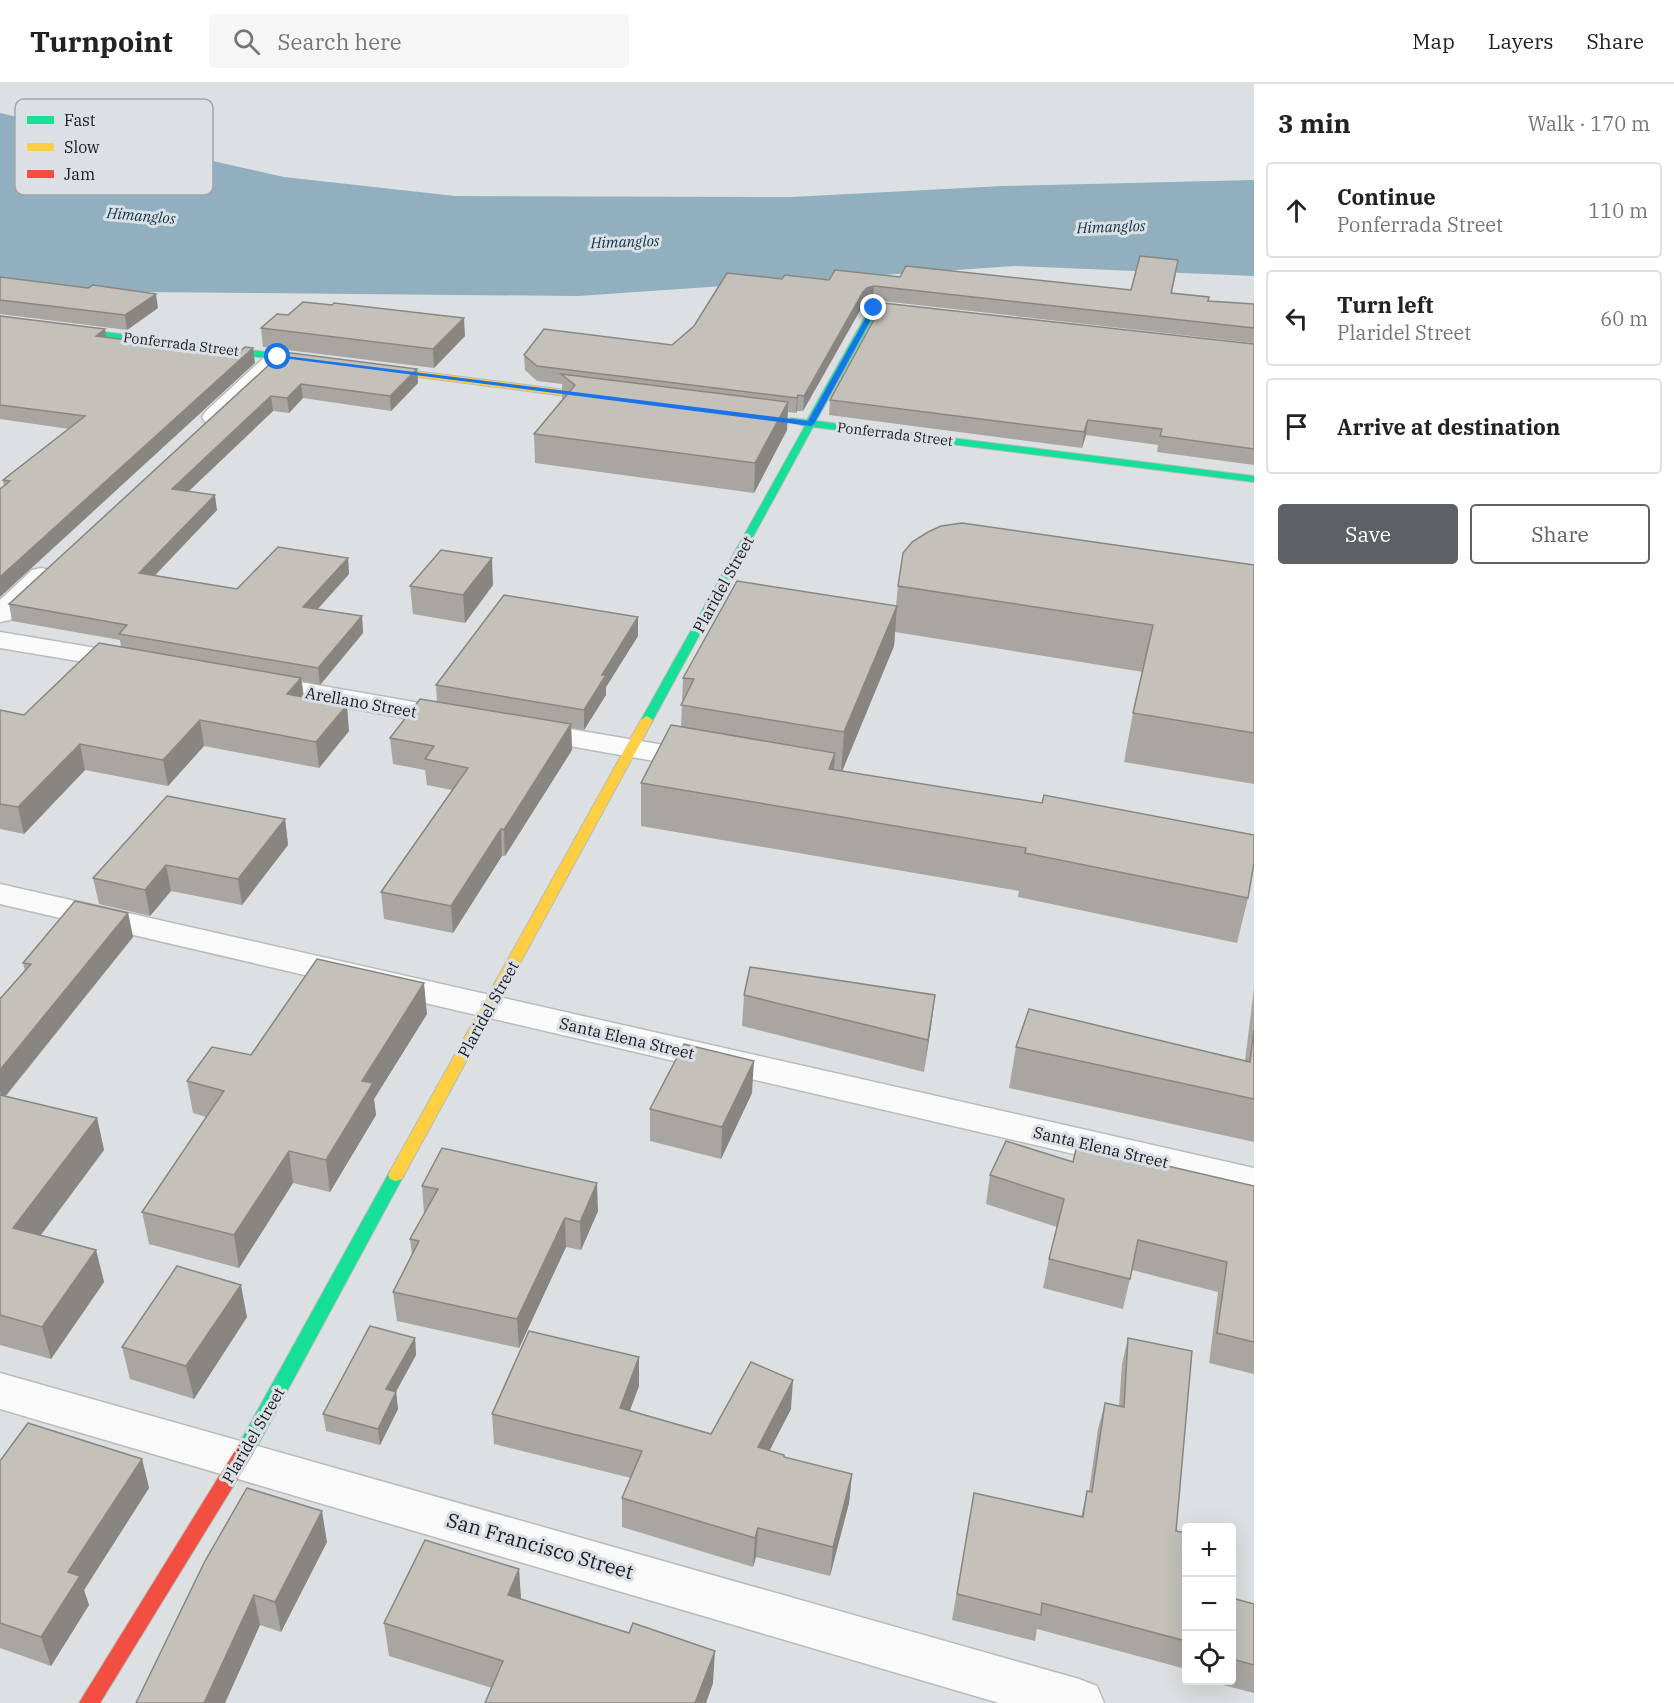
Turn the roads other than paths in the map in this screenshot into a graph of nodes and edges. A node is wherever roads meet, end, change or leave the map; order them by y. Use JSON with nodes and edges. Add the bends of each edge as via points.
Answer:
{"nodes":[{"id":1,"x":933,"y":315,"type":"edge"},
{"id":2,"x":0,"y":322,"type":"edge"},
{"id":3,"x":278,"y":357,"type":"junction"},
{"id":4,"x":337,"y":364,"type":"edge"},
{"id":5,"x":361,"y":367,"type":"edge"},
{"id":6,"x":621,"y":400,"type":"edge"},
{"id":7,"x":775,"y":419,"type":"edge"},
{"id":8,"x":811,"y":424,"type":"junction"},
{"id":9,"x":200,"y":429,"type":"edge"},
{"id":10,"x":1254,"y":479,"type":"edge"},
{"id":11,"x":61,"y":557,"type":"edge"},
{"id":12,"x":0,"y":614,"type":"edge"},
{"id":13,"x":0,"y":640,"type":"edge"},
{"id":14,"x":164,"y":668,"type":"edge"},
{"id":15,"x":234,"y":680,"type":"edge"},
{"id":16,"x":632,"y":749,"type":"junction"},
{"id":17,"x":726,"y":765,"type":"edge"},
{"id":18,"x":0,"y":894,"type":"edge"},
{"id":19,"x":489,"y":1006,"type":"junction"},
{"id":20,"x":1254,"y":1182,"type":"edge"},
{"id":21,"x":0,"y":1391,"type":"edge"},
{"id":22,"x":240,"y":1459,"type":"junction"},
{"id":23,"x":89,"y":1703,"type":"edge"},
{"id":24,"x":1079,"y":1703,"type":"edge"}],
"edges":[{"from":1,"to":8,"type":"street","name":"Plaridel Street","via":[[874,308]]},
{"from":2,"to":3,"type":"street","name":"Ponferrada Street"},
{"from":3,"to":4,"type":"street","name":"Ponferrada Street"},
{"from":3,"to":9,"type":"street"},
{"from":5,"to":6,"type":"street"},
{"from":7,"to":8,"type":"street","name":"Ponferrada Street"},
{"from":8,"to":10,"type":"street","name":"Ponferrada Street"},
{"from":8,"to":16,"type":"street","name":"Plaridel Street"},
{"from":11,"to":12,"type":"street"},
{"from":13,"to":14,"type":"street"},
{"from":15,"to":16,"type":"street","name":"Arellano Street"},
{"from":16,"to":17,"type":"street","name":"Arellano Street"},
{"from":16,"to":19,"type":"street","name":"Plaridel Street"},
{"from":18,"to":19,"type":"street","name":"Santa Elena Street"},
{"from":19,"to":20,"type":"street","name":"Santa Elena Street"},
{"from":19,"to":22,"type":"street","name":"Plaridel Street"},
{"from":21,"to":22,"type":"street","name":"San Francisco Street"},
{"from":22,"to":23,"type":"street","name":"Plaridel Street"},
{"from":22,"to":24,"type":"street","name":"San Francisco Street"}]}
